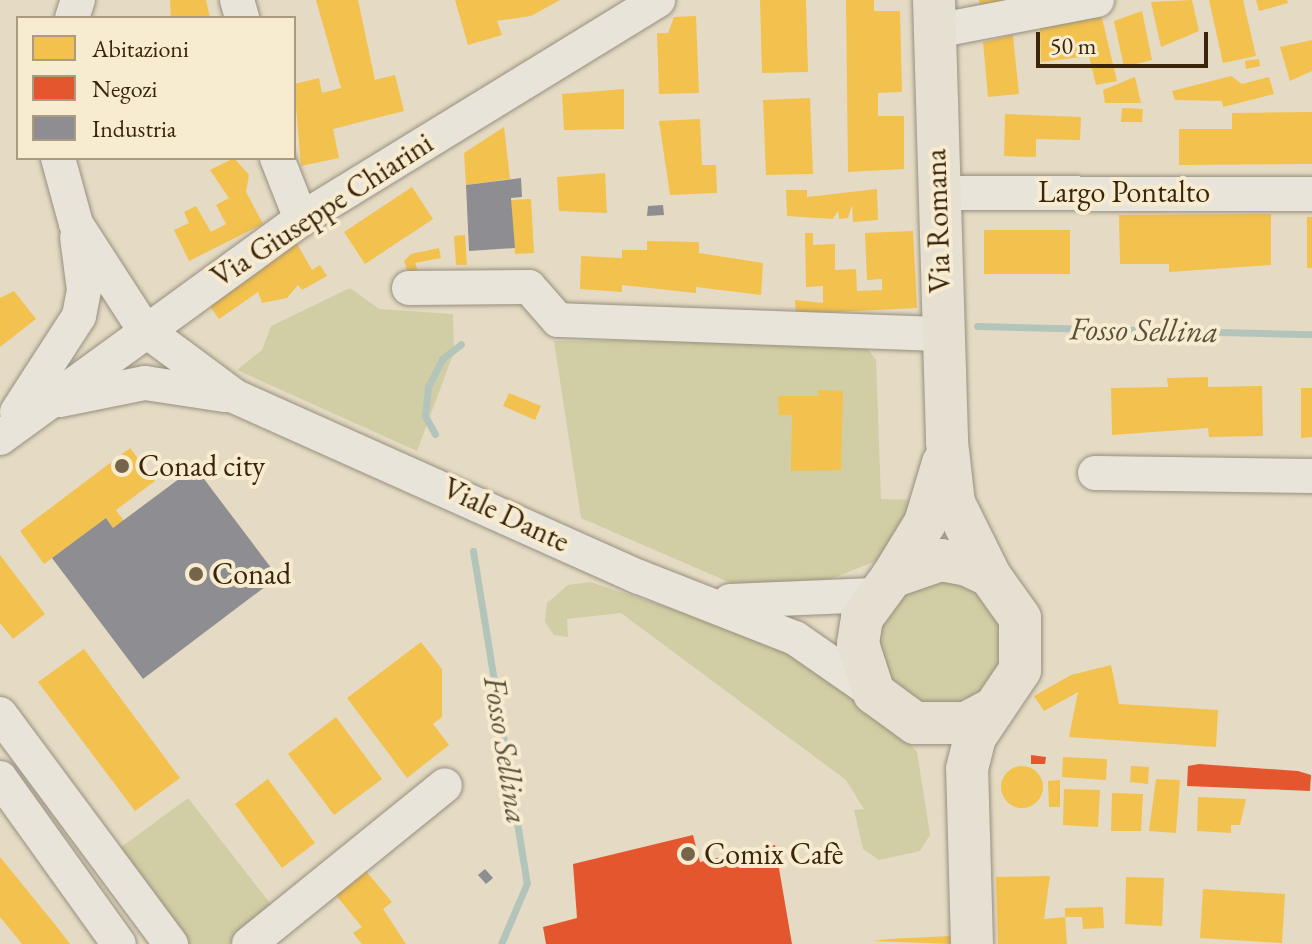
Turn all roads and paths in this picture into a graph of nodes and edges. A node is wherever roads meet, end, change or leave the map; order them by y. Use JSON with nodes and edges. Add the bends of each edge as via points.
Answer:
{"nodes":[{"id":1,"x":658,"y":0,"type":"edge"},
{"id":2,"x":1097,"y":0,"type":"edge"},
{"id":3,"x":934,"y":15,"type":"edge"},
{"id":4,"x":59,"y":160,"type":"edge"},
{"id":5,"x":278,"y":160,"type":"edge"},
{"id":6,"x":936,"y":193,"type":"junction"},
{"id":7,"x":1312,"y":194,"type":"edge"},
{"id":8,"x":301,"y":219,"type":"junction"},
{"id":9,"x":76,"y":224,"type":"junction"},
{"id":10,"x":409,"y":288,"type":"dead end"},
{"id":11,"x":193,"y":293,"type":"junction"},
{"id":12,"x":144,"y":329,"type":"junction"},
{"id":13,"x":942,"y":334,"type":"junction"},
{"id":14,"x":197,"y":370,"type":"junction"},
{"id":15,"x":236,"y":397,"type":"junction"},
{"id":16,"x":44,"y":404,"type":"junction"},
{"id":17,"x":0,"y":436,"type":"edge"},
{"id":18,"x":947,"y":442,"type":"junction"},
{"id":19,"x":1095,"y":473,"type":"dead end"},
{"id":20,"x":1312,"y":476,"type":"edge"},
{"id":21,"x":990,"y":576,"type":"junction"},
{"id":22,"x":883,"y":586,"type":"junction"},
{"id":23,"x":705,"y":599,"type":"junction"},
{"id":24,"x":874,"y":693,"type":"junction"},
{"id":25,"x":989,"y":711,"type":"junction"},
{"id":26,"x":0,"y":714,"type":"edge"},
{"id":27,"x":915,"y":723,"type":"junction"},
{"id":28,"x":0,"y":778,"type":"edge"},
{"id":29,"x":445,"y":785,"type":"dead end"},
{"id":30,"x":966,"y":823,"type":"junction"},
{"id":31,"x":284,"y":934,"type":"edge"},
{"id":32,"x":119,"y":944,"type":"edge"},
{"id":33,"x":171,"y":944,"type":"edge"},
{"id":34,"x":249,"y":944,"type":"edge"},
{"id":35,"x":972,"y":944,"type":"edge"}],
"edges":[{"from":1,"to":8,"type":"street","name":"Via Giuseppe Chiarini"},
{"from":2,"to":3,"type":"street"},
{"from":3,"to":6,"type":"main road","name":"Via Romana"},
{"from":4,"to":9,"type":"street"},
{"from":5,"to":8,"type":"street"},
{"from":6,"to":7,"type":"street","name":"Largo Pontalto"},
{"from":6,"to":13,"type":"main road","name":"Via Romana"},
{"from":8,"to":11,"type":"street","name":"Via Giuseppe Chiarini"},
{"from":9,"to":12,"type":"street","name":"Viale Dante"},
{"from":9,"to":17,"type":"street","via":[[84,290],[79,316]]},
{"from":10,"to":13,"type":"street","via":[[529,287],[558,320]]},
{"from":11,"to":12,"type":"street","name":"Via Giuseppe Chiarini"},
{"from":11,"to":14,"type":"street","via":[[183,333]]},
{"from":12,"to":14,"type":"street","name":"Viale Dante"},
{"from":12,"to":16,"type":"street","name":"Via Giuseppe Chiarini"},
{"from":13,"to":18,"type":"main road","name":"Via Romana"},
{"from":14,"to":15,"type":"street","name":"Viale Dante"},
{"from":15,"to":16,"type":"street","via":[[145,383]]},
{"from":15,"to":23,"type":"street","name":"Viale Dante","via":[[639,577]]},
{"from":16,"to":17,"type":"street","name":"Via Giuseppe Chiarini"},
{"from":18,"to":21,"type":"main road","via":[[954,503]]},
{"from":18,"to":22,"type":"main road","via":[[925,523]]},
{"from":19,"to":20,"type":"street"},
{"from":21,"to":22,"type":"main road","via":[[941,560]]},
{"from":21,"to":25,"type":"main road","via":[[1020,618],[1024,644],[1008,693]]},
{"from":22,"to":23,"type":"street"},
{"from":22,"to":24,"type":"main road","via":[[858,644]]},
{"from":23,"to":24,"type":"street","name":"Viale Dante","via":[[795,638]]},
{"from":24,"to":27,"type":"main road"},
{"from":25,"to":27,"type":"main road","via":[[966,723]]},
{"from":25,"to":30,"type":"main road","via":[[967,769]]},
{"from":26,"to":33,"type":"street"},
{"from":27,"to":30,"type":"main road","via":[[941,760]]},
{"from":28,"to":32,"type":"street"},
{"from":29,"to":31,"type":"street"},
{"from":30,"to":35,"type":"main road"},
{"from":31,"to":34,"type":"street"}]}
